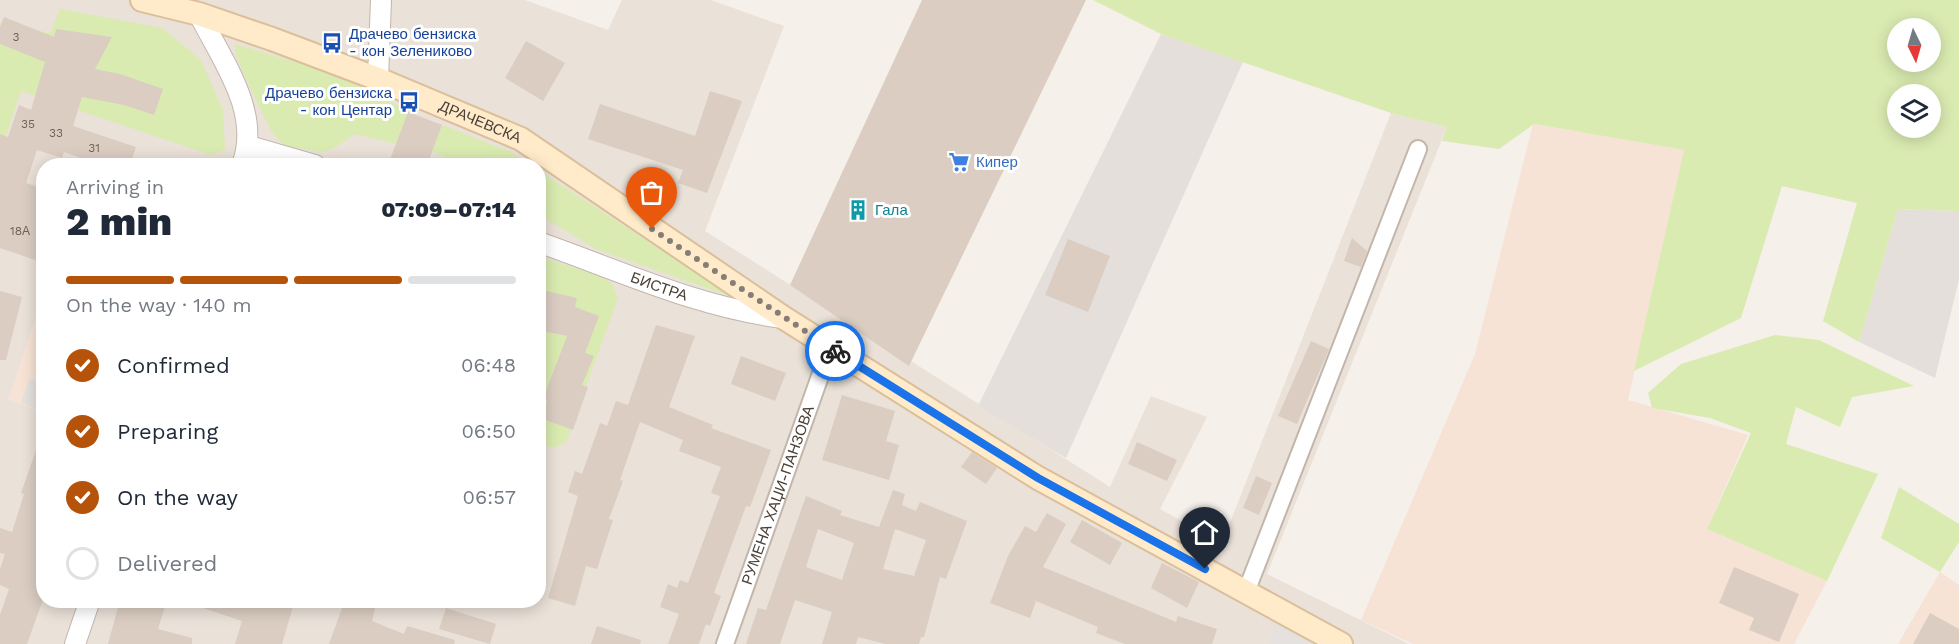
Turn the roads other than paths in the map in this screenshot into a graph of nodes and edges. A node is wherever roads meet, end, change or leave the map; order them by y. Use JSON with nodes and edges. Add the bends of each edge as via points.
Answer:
{"nodes":[{"id":1,"x":142,"y":0,"type":"edge"},
{"id":2,"x":381,"y":0,"type":"edge"},
{"id":3,"x":199,"y":14,"type":"junction"},
{"id":4,"x":378,"y":79,"type":"junction"},
{"id":5,"x":249,"y":146,"type":"junction"},
{"id":6,"x":1418,"y":148,"type":"dead end"},
{"id":7,"x":245,"y":158,"type":"edge"},
{"id":8,"x":291,"y":158,"type":"edge"},
{"id":9,"x":546,"y":245,"type":"edge"},
{"id":10,"x":784,"y":318,"type":"junction"},
{"id":11,"x":830,"y":348,"type":"junction"},
{"id":12,"x":1246,"y":592,"type":"junction"},
{"id":13,"x":87,"y":608,"type":"edge"},
{"id":14,"x":75,"y":644,"type":"edge"},
{"id":15,"x":725,"y":644,"type":"edge"},
{"id":16,"x":1341,"y":644,"type":"edge"}],
"edges":[{"from":1,"to":3,"type":"main road","name":"ДРАЧЕВСКА"},
{"from":2,"to":4,"type":"street"},
{"from":3,"to":4,"type":"main road","name":"ДРАЧЕВСКА"},
{"from":3,"to":5,"type":"street","via":[[247,112]]},
{"from":4,"to":10,"type":"main road","name":"ДРАЧЕВСКА","via":[[521,139]]},
{"from":5,"to":7,"type":"street"},
{"from":5,"to":8,"type":"street"},
{"from":6,"to":12,"type":"street"},
{"from":9,"to":10,"type":"street","name":"БИСТРА","via":[[705,302],[745,314]]},
{"from":10,"to":11,"type":"main road","name":"ДРАЧЕВСКА"},
{"from":11,"to":12,"type":"main road","name":"ДРАЧЕВСКА","via":[[1038,478]]},
{"from":11,"to":15,"type":"street","name":"РУМЕНА ХАЏИ-ПАНЗОВА"},
{"from":12,"to":16,"type":"main road","name":"ДРАЧЕВСКА"},
{"from":13,"to":14,"type":"street"}]}
